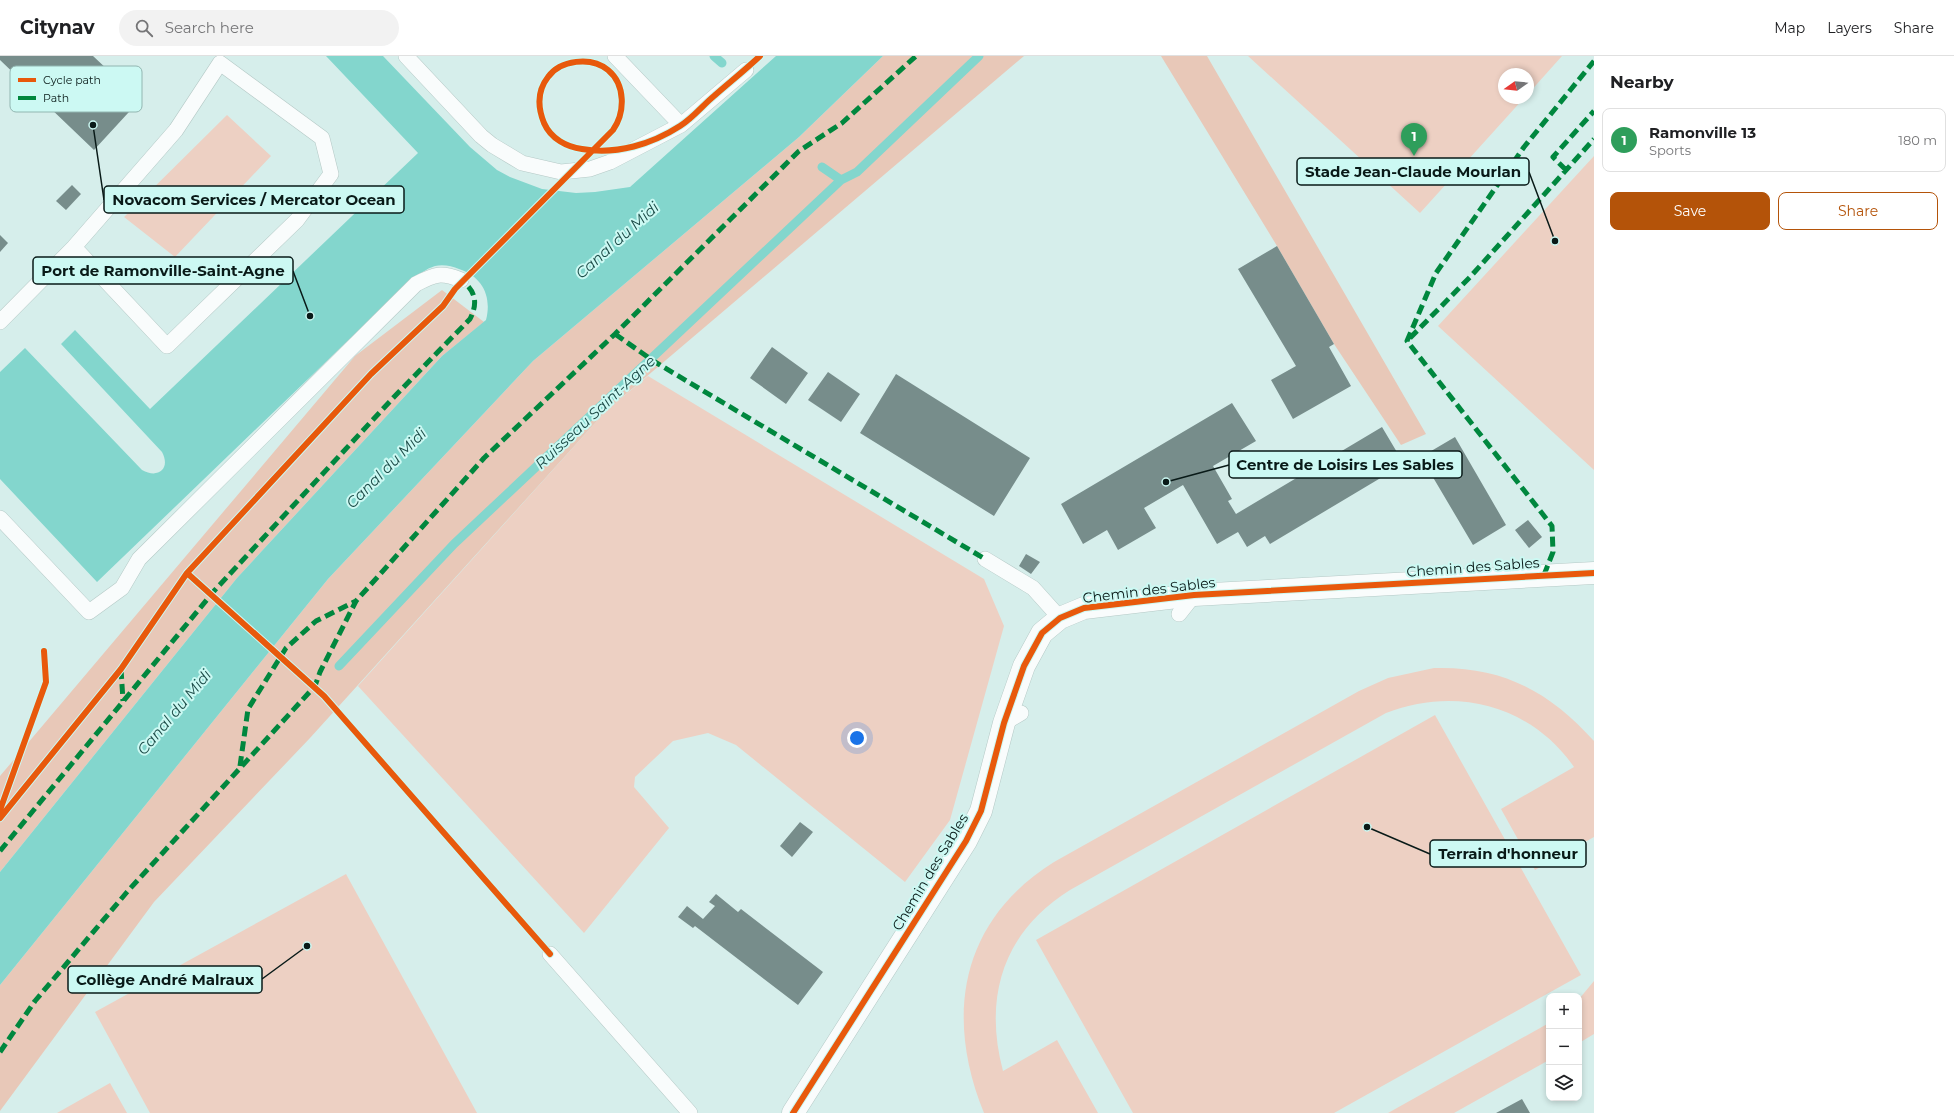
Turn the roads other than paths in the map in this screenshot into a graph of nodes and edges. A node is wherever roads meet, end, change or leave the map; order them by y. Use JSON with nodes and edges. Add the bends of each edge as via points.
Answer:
{"nodes":[{"id":1,"x":406,"y":56,"type":"edge"},
{"id":2,"x":615,"y":56,"type":"edge"},
{"id":3,"x":218,"y":58,"type":"edge"},
{"id":4,"x":746,"y":70,"type":"dead end"},
{"id":5,"x":682,"y":125,"type":"junction"},
{"id":6,"x":74,"y":247,"type":"junction"},
{"id":7,"x":461,"y":280,"type":"dead end"},
{"id":8,"x":0,"y":322,"type":"edge"},
{"id":9,"x":0,"y":518,"type":"edge"},
{"id":10,"x":985,"y":559,"type":"dead end"},
{"id":11,"x":1594,"y":573,"type":"edge"},
{"id":12,"x":1282,"y":579,"type":"dead end"},
{"id":13,"x":1259,"y":591,"type":"junction"},
{"id":14,"x":1194,"y":595,"type":"junction"},
{"id":15,"x":1179,"y":614,"type":"dead end"},
{"id":16,"x":1060,"y":618,"type":"junction"},
{"id":17,"x":550,"y":954,"type":"dead end"},
{"id":18,"x":690,"y":1113,"type":"edge"},
{"id":19,"x":793,"y":1113,"type":"edge"}],
"edges":[{"from":1,"to":5,"type":"lane","via":[[481,136],[522,163],[561,172],[590,169],[650,143]]},
{"from":2,"to":5,"type":"lane"},
{"from":3,"to":6,"type":"lane","via":[[176,130]]},
{"from":3,"to":6,"type":"lane","via":[[322,138],[331,174],[297,220],[167,346]]},
{"from":4,"to":5,"type":"lane"},
{"from":6,"to":8,"type":"lane"},
{"from":7,"to":9,"type":"lane","via":[[438,274],[416,284],[139,559],[122,588],[89,612]]},
{"from":10,"to":16,"type":"lane","via":[[1033,588]]},
{"from":11,"to":13,"type":"street","name":"Chemin des Sables","via":[[1440,575]]},
{"from":12,"to":13,"type":"lane"},
{"from":13,"to":14,"type":"street","name":"Chemin des Sables"},
{"from":14,"to":15,"type":"lane"},
{"from":14,"to":16,"type":"street","name":"Chemin des Sables","via":[[1084,608]]},
{"from":16,"to":19,"type":"street","name":"Chemin des Sables","via":[[1042,633],[1024,666],[1012,718],[981,811],[966,841]]},
{"from":17,"to":18,"type":"lane"}]}
